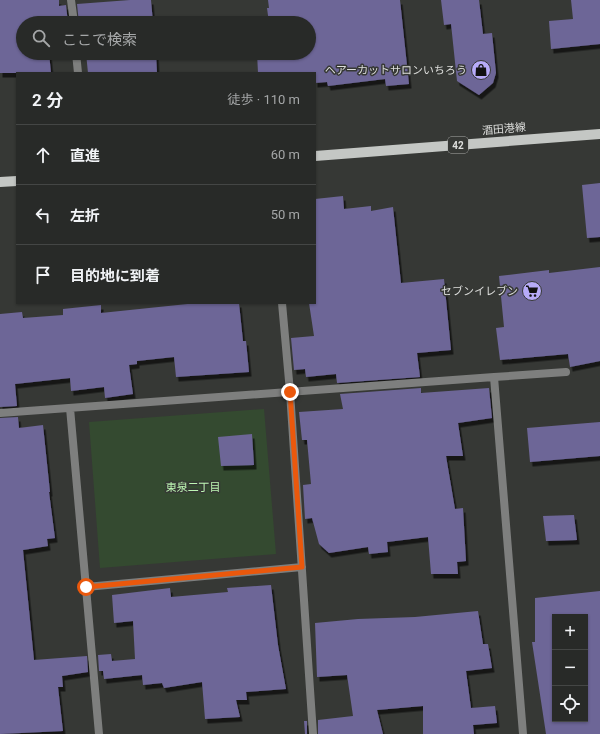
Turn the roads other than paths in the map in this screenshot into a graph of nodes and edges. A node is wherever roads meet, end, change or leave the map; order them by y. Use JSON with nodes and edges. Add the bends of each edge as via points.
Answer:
{"nodes":[{"id":1,"x":71,"y":0,"type":"edge"},
{"id":2,"x":73,"y":16,"type":"edge"},
{"id":3,"x":77,"y":60,"type":"edge"},
{"id":4,"x":78,"y":72,"type":"edge"},
{"id":5,"x":600,"y":134,"type":"edge"},
{"id":6,"x":316,"y":156,"type":"edge"},
{"id":7,"x":16,"y":181,"type":"edge"},
{"id":8,"x":0,"y":182,"type":"edge"},
{"id":9,"x":282,"y":304,"type":"edge"},
{"id":10,"x":566,"y":372,"type":"dead end"},
{"id":11,"x":494,"y":377,"type":"junction"},
{"id":12,"x":290,"y":392,"type":"junction"},
{"id":13,"x":70,"y":408,"type":"junction"},
{"id":14,"x":0,"y":413,"type":"edge"},
{"id":15,"x":302,"y":567,"type":"junction"},
{"id":16,"x":86,"y":587,"type":"junction"},
{"id":17,"x":99,"y":734,"type":"edge"},
{"id":18,"x":313,"y":734,"type":"edge"},
{"id":19,"x":523,"y":734,"type":"edge"}],
"edges":[{"from":1,"to":2,"type":"street"},
{"from":3,"to":4,"type":"street"},
{"from":5,"to":6,"type":"main road","name":"酒田港線","number":"42"},
{"from":7,"to":8,"type":"main road"},
{"from":9,"to":12,"type":"street"},
{"from":10,"to":11,"type":"street"},
{"from":11,"to":12,"type":"street"},
{"from":11,"to":19,"type":"street"},
{"from":12,"to":13,"type":"street"},
{"from":12,"to":15,"type":"street"},
{"from":13,"to":14,"type":"street"},
{"from":13,"to":16,"type":"street"},
{"from":15,"to":16,"type":"street"},
{"from":15,"to":18,"type":"street"},
{"from":16,"to":17,"type":"street"}]}
